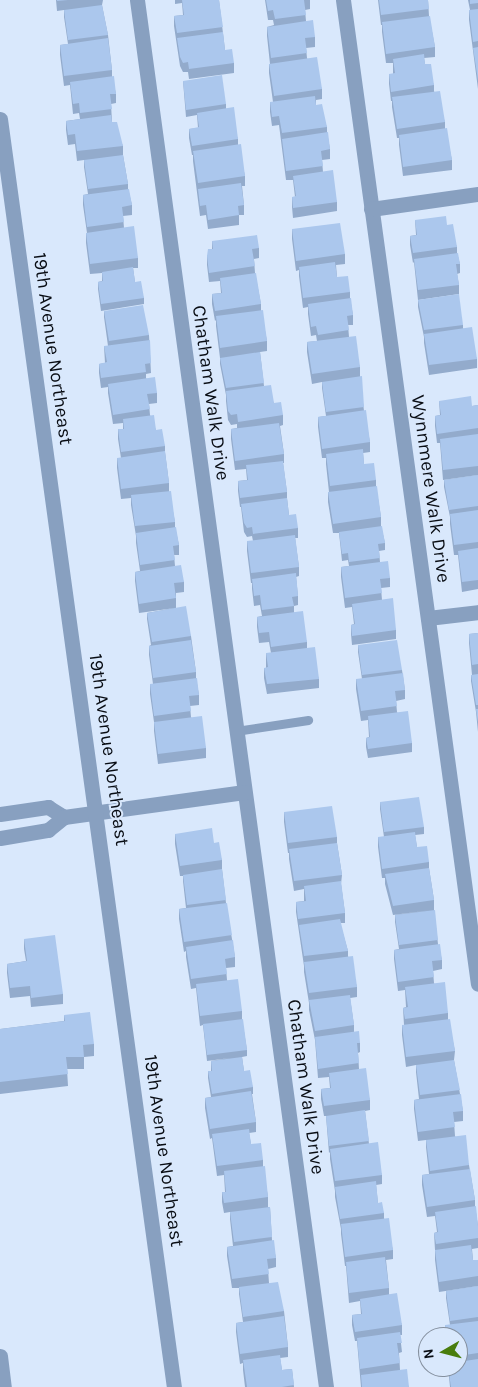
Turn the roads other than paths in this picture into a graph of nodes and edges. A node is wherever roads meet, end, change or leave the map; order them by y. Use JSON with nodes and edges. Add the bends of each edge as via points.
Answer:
{"nodes":[{"id":1,"x":137,"y":0,"type":"edge"},
{"id":2,"x":343,"y":0,"type":"edge"},
{"id":3,"x":0,"y":119,"type":"edge"},
{"id":4,"x":478,"y":194,"type":"edge"},
{"id":5,"x":371,"y":209,"type":"junction"},
{"id":6,"x":478,"y":612,"type":"edge"},
{"id":7,"x":428,"y":618,"type":"junction"},
{"id":8,"x":308,"y":720,"type":"dead end"},
{"id":9,"x":236,"y":730,"type":"junction"},
{"id":10,"x":244,"y":792,"type":"junction"},
{"id":11,"x":96,"y":813,"type":"junction"},
{"id":12,"x":0,"y":814,"type":"edge"},
{"id":13,"x":64,"y":817,"type":"junction"},
{"id":14,"x":0,"y":838,"type":"edge"},
{"id":15,"x":478,"y":984,"type":"edge"},
{"id":16,"x":0,"y":1356,"type":"edge"},
{"id":17,"x":4,"y":1387,"type":"edge"},
{"id":18,"x":174,"y":1387,"type":"edge"},
{"id":19,"x":326,"y":1387,"type":"edge"}],
"edges":[{"from":1,"to":9,"type":"street","name":"Chatham Walk Drive"},
{"from":2,"to":5,"type":"street","name":"Wynnmere Walk Drive"},
{"from":3,"to":11,"type":"street","name":"19th Avenue Northeast"},
{"from":4,"to":5,"type":"street"},
{"from":5,"to":7,"type":"street","name":"Wynnmere Walk Drive"},
{"from":6,"to":7,"type":"street"},
{"from":7,"to":15,"type":"street","name":"Wynnmere Walk Drive"},
{"from":8,"to":9,"type":"lane"},
{"from":9,"to":10,"type":"street","name":"Chatham Walk Drive"},
{"from":10,"to":11,"type":"street"},
{"from":10,"to":19,"type":"street","name":"Chatham Walk Drive"},
{"from":11,"to":13,"type":"street"},
{"from":11,"to":18,"type":"street","name":"19th Avenue Northeast"},
{"from":12,"to":13,"type":"street","via":[[48,807]]},
{"from":13,"to":14,"type":"street","via":[[48,830]]},
{"from":16,"to":17,"type":"street"}]}
